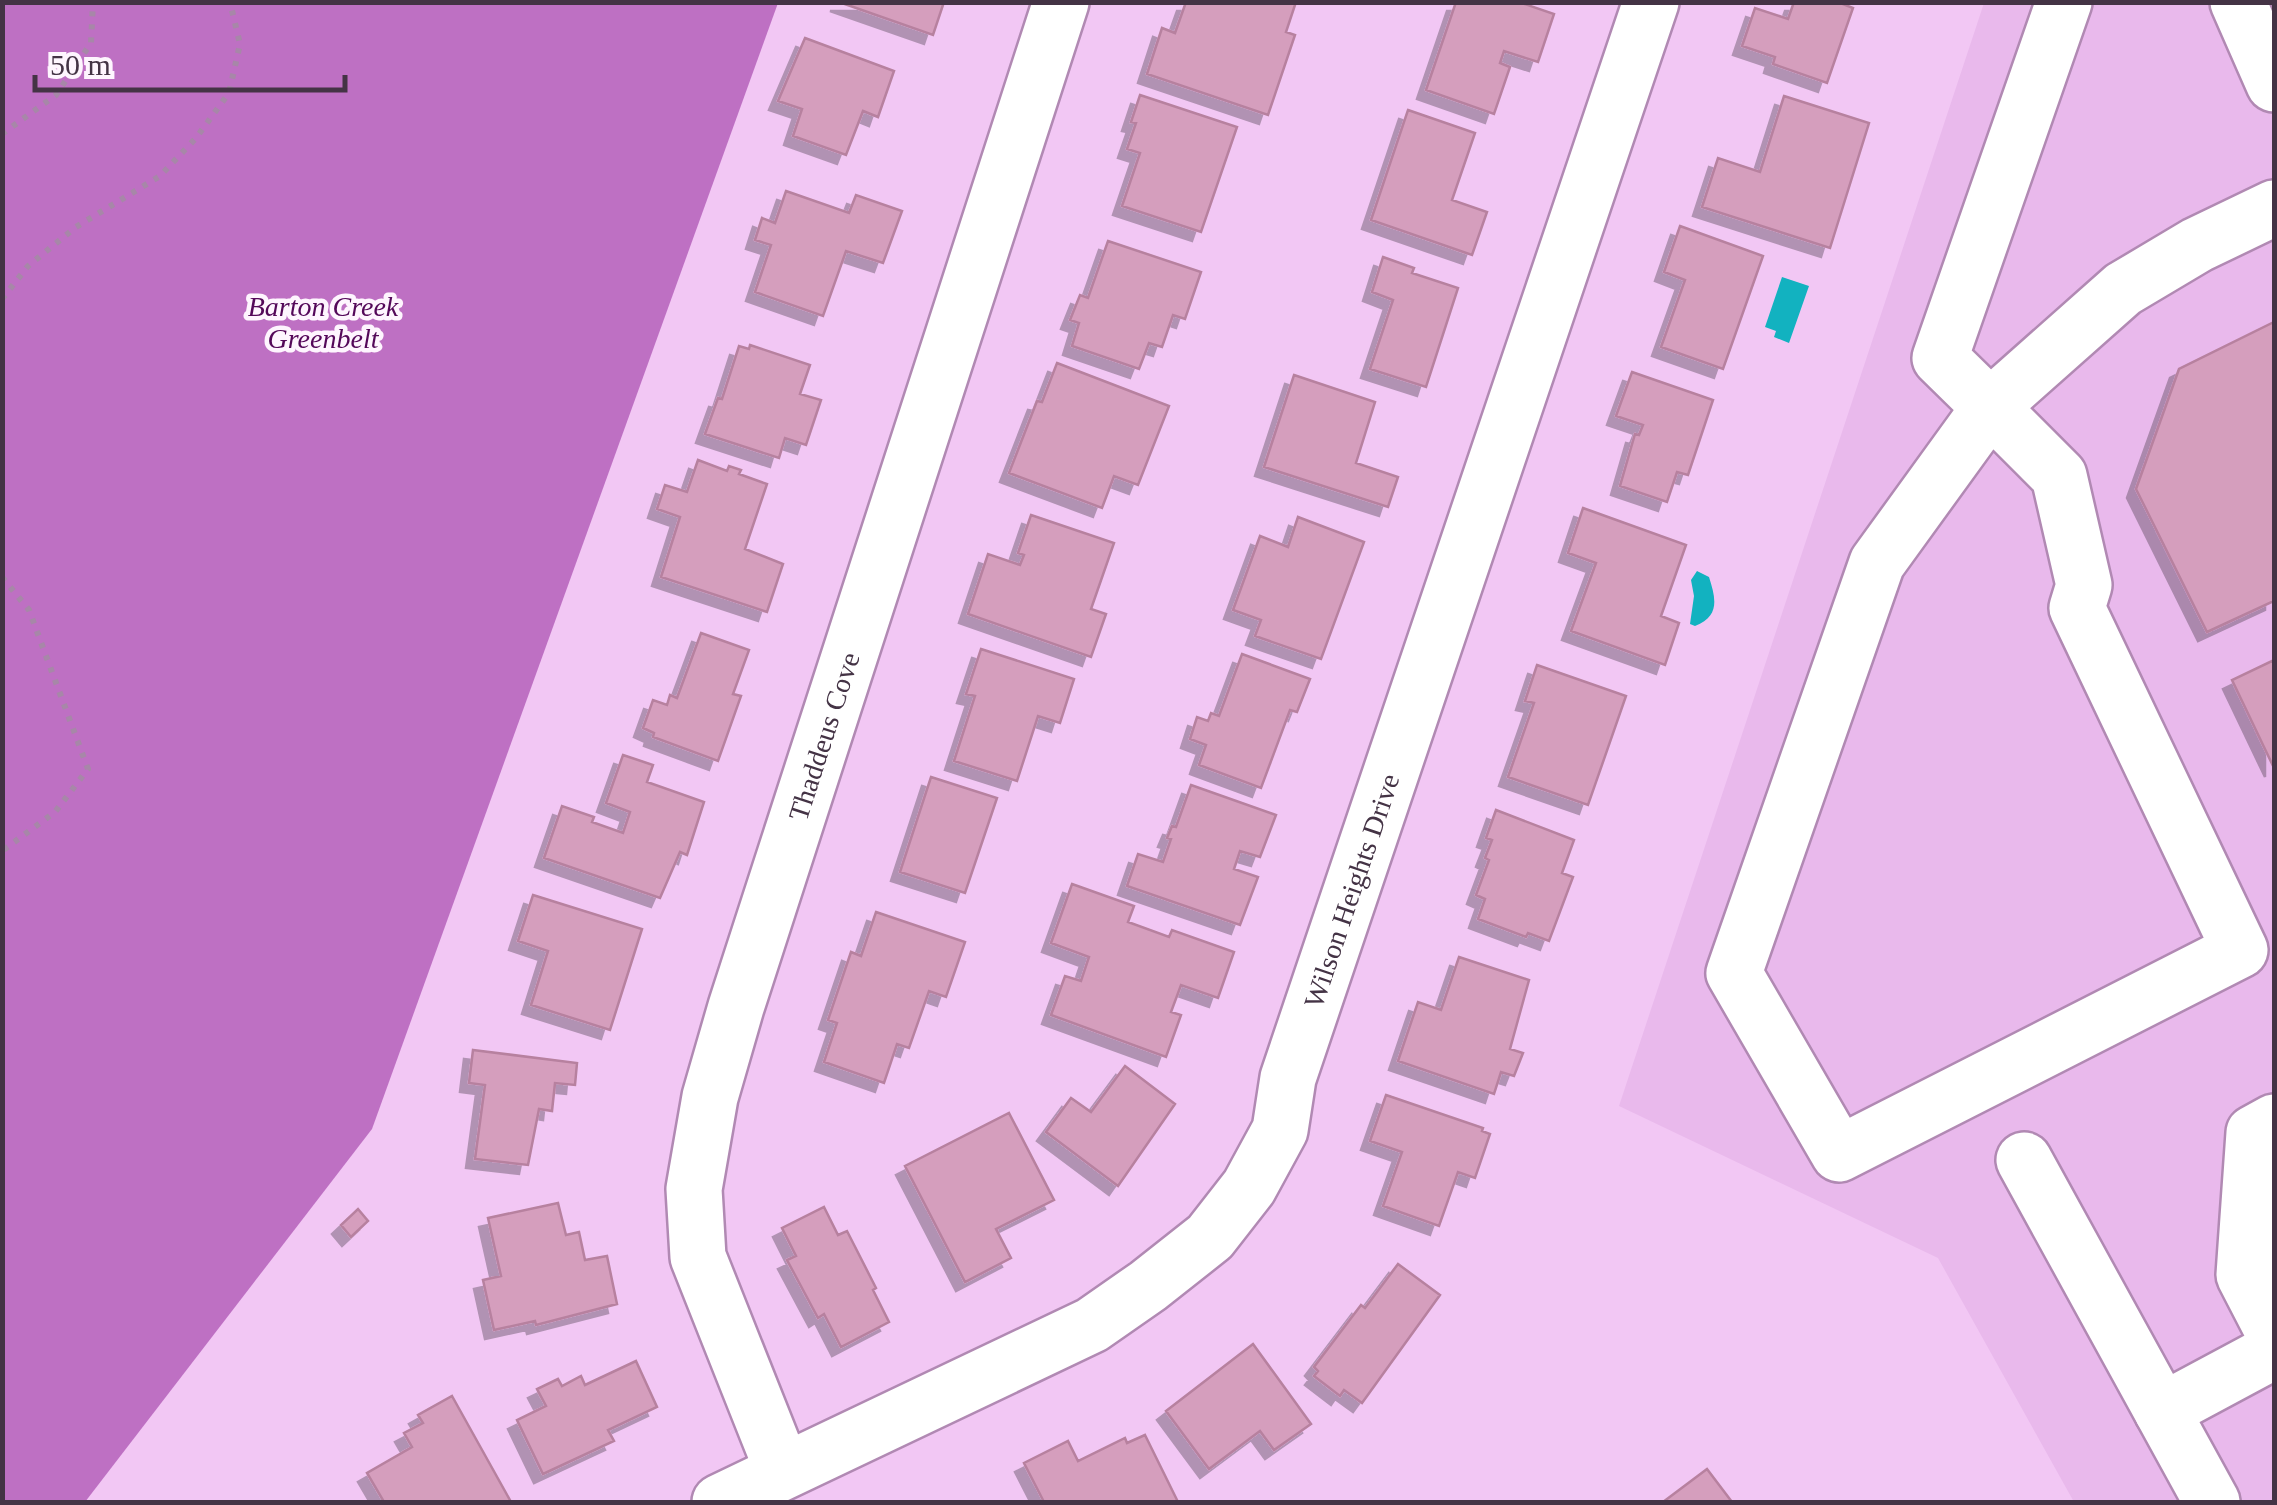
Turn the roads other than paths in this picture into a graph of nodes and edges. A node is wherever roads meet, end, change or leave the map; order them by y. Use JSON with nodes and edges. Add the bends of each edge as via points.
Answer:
{"nodes":[{"id":1,"x":1061,"y":2,"type":"edge"},
{"id":2,"x":1651,"y":2,"type":"edge"},
{"id":3,"x":2064,"y":2,"type":"edge"},
{"id":4,"x":2238,"y":2,"type":"edge"},
{"id":5,"x":2274,"y":84,"type":"edge"},
{"id":6,"x":2274,"y":208,"type":"edge"},
{"id":7,"x":1990,"y":407,"type":"junction"},
{"id":8,"x":2274,"y":1122,"type":"edge"},
{"id":9,"x":2024,"y":1160,"type":"dead end"},
{"id":10,"x":2274,"y":1333,"type":"edge"},
{"id":11,"x":2274,"y":1351,"type":"edge"},
{"id":12,"x":2162,"y":1412,"type":"junction"},
{"id":13,"x":783,"y":1471,"type":"junction"},
{"id":14,"x":720,"y":1502,"type":"edge"},
{"id":15,"x":2212,"y":1502,"type":"edge"}],
"edges":[{"from":1,"to":13,"type":"street","name":"Thaddeus Cove","via":[[710,1097],[694,1190],[698,1257]]},
{"from":2,"to":13,"type":"street","name":"Wilson Heights Drive","via":[[1288,1078],[1280,1130],[1249,1187],[1210,1237],[1092,1325]]},
{"from":3,"to":7,"type":"street","via":[[1940,358]]},
{"from":4,"to":5,"type":"street"},
{"from":6,"to":7,"type":"street","via":[[2123,290]]},
{"from":7,"to":7,"type":"street","via":[[2059,476],[2084,585],[2077,608],[2240,950],[1839,1154],[1734,973],[1878,564]]},
{"from":8,"to":10,"type":"street","via":[[2254,1133],[2244,1275]]},
{"from":9,"to":12,"type":"street"},
{"from":11,"to":12,"type":"street"},
{"from":12,"to":15,"type":"street"},
{"from":13,"to":14,"type":"street","name":"Wilson Heights Drive"}]}
